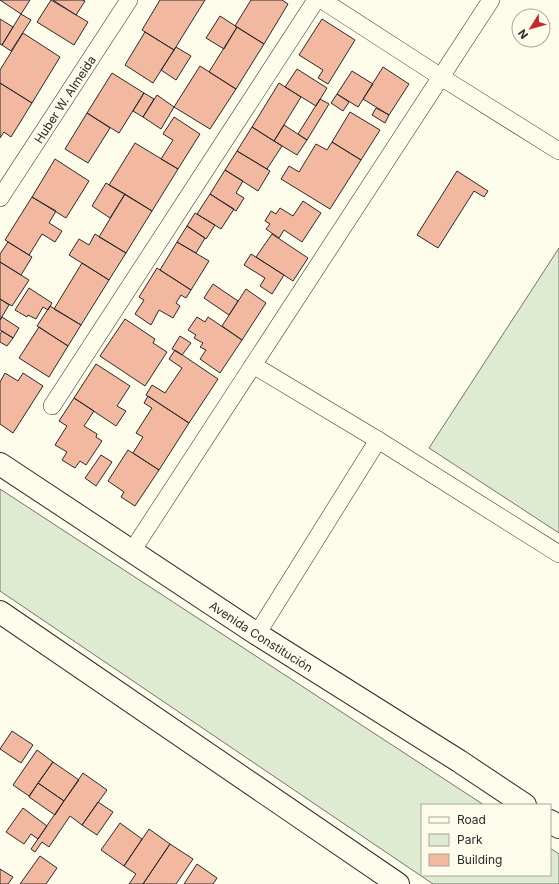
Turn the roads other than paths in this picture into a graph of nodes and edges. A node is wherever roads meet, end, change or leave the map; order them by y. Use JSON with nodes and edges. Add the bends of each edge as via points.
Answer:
{"nodes":[{"id":1,"x":129,"y":0,"type":"edge"},
{"id":2,"x":316,"y":0,"type":"edge"},
{"id":3,"x":322,"y":0,"type":"edge"},
{"id":4,"x":491,"y":0,"type":"edge"},
{"id":5,"x":441,"y":77,"type":"junction"},
{"id":6,"x":558,"y":150,"type":"edge"},
{"id":7,"x":0,"y":198,"type":"edge"},
{"id":8,"x":253,"y":365,"type":"junction"},
{"id":9,"x":52,"y":406,"type":"dead end"},
{"id":10,"x":378,"y":440,"type":"junction"},
{"id":11,"x":0,"y":464,"type":"edge"},
{"id":12,"x":132,"y":551,"type":"junction"},
{"id":13,"x":559,"y":554,"type":"edge"},
{"id":14,"x":0,"y":612,"type":"edge"},
{"id":15,"x":257,"y":634,"type":"junction"},
{"id":16,"x":523,"y":804,"type":"edge"},
{"id":17,"x":398,"y":884,"type":"edge"}],
"edges":[{"from":1,"to":7,"type":"street","name":"Huber W. Almeida"},
{"from":2,"to":9,"type":"street"},
{"from":3,"to":5,"type":"street"},
{"from":4,"to":5,"type":"street"},
{"from":5,"to":6,"type":"street"},
{"from":5,"to":8,"type":"street"},
{"from":8,"to":10,"type":"street"},
{"from":8,"to":12,"type":"street"},
{"from":10,"to":13,"type":"street"},
{"from":10,"to":15,"type":"street"},
{"from":11,"to":12,"type":"main road","name":"Avenida Constitución"},
{"from":12,"to":15,"type":"main road","name":"Avenida Constitución"},
{"from":14,"to":17,"type":"main road"},
{"from":15,"to":16,"type":"main road","name":"Avenida Constitución"}]}
